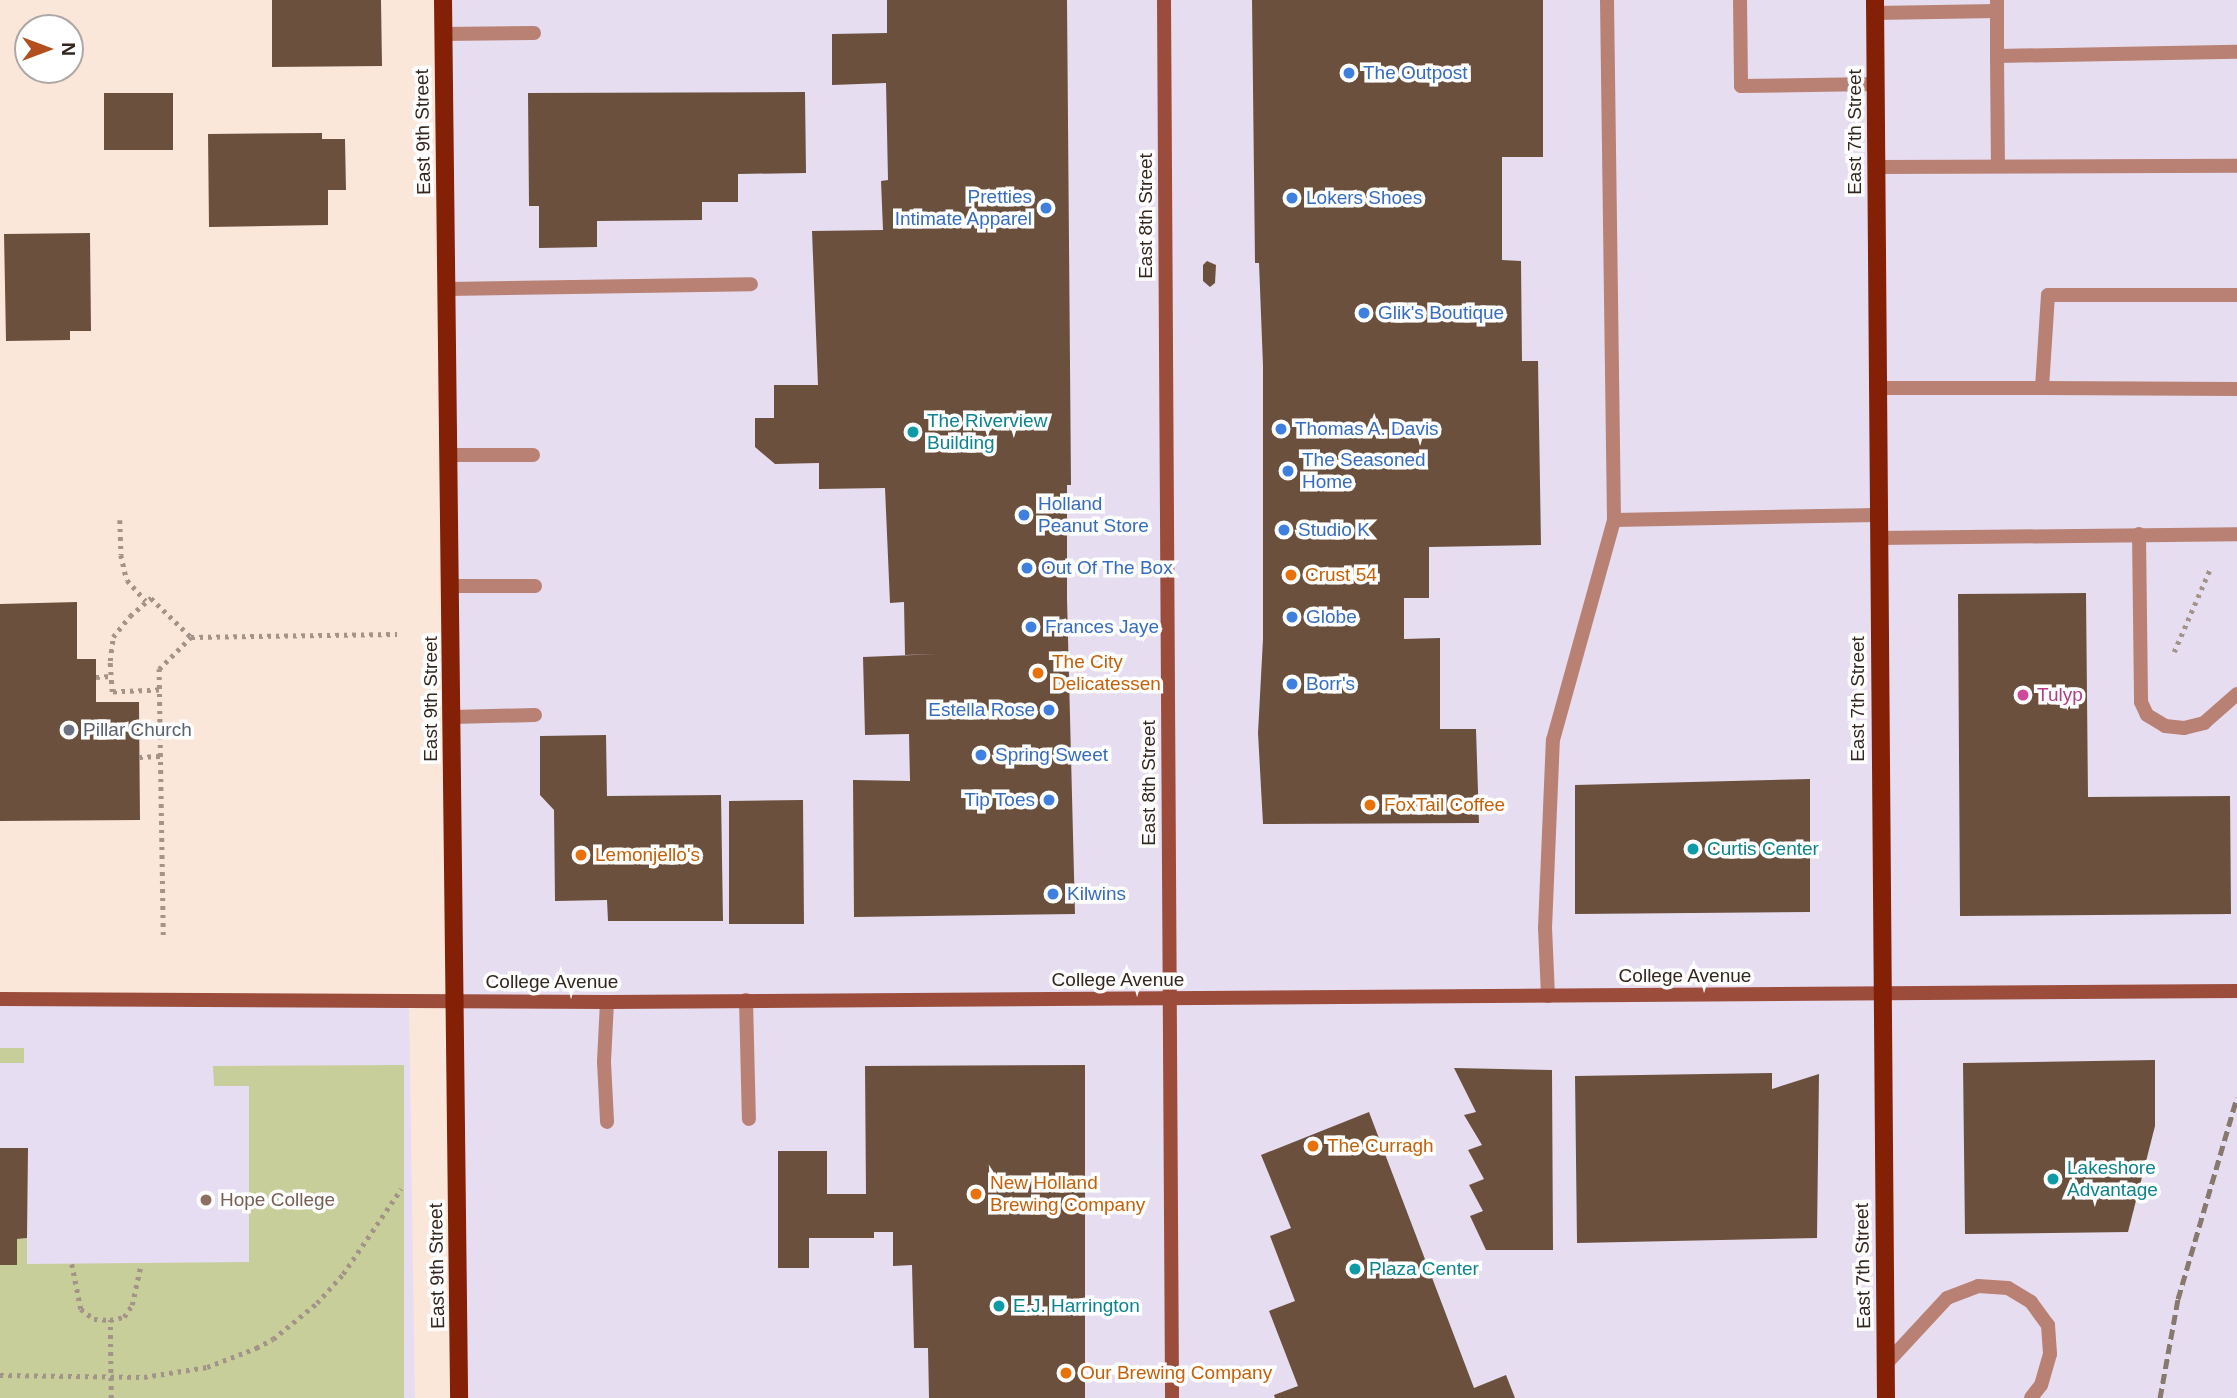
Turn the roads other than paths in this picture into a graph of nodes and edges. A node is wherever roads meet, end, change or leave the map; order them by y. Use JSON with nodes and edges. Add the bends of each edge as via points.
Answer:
{"nodes":[{"id":1,"x":443,"y":0,"type":"edge"},
{"id":2,"x":1164,"y":0,"type":"edge"},
{"id":3,"x":1607,"y":0,"type":"edge"},
{"id":4,"x":1740,"y":0,"type":"edge"},
{"id":5,"x":1997,"y":5,"type":"edge"},
{"id":6,"x":1875,"y":7,"type":"edge"},
{"id":7,"x":534,"y":33,"type":"dead end"},
{"id":8,"x":442,"y":34,"type":"junction"},
{"id":9,"x":2237,"y":52,"type":"edge"},
{"id":10,"x":1997,"y":56,"type":"junction"},
{"id":11,"x":1875,"y":84,"type":"junction"},
{"id":12,"x":1998,"y":165,"type":"junction"},
{"id":13,"x":2237,"y":166,"type":"edge"},
{"id":14,"x":1876,"y":167,"type":"junction"},
{"id":15,"x":751,"y":284,"type":"dead end"},
{"id":16,"x":447,"y":289,"type":"junction"},
{"id":17,"x":2237,"y":295,"type":"edge"},
{"id":18,"x":1878,"y":388,"type":"junction"},
{"id":19,"x":2042,"y":388,"type":"junction"},
{"id":20,"x":2237,"y":389,"type":"edge"},
{"id":21,"x":449,"y":455,"type":"junction"},
{"id":22,"x":533,"y":455,"type":"dead end"},
{"id":23,"x":1878,"y":515,"type":"junction"},
{"id":24,"x":1614,"y":520,"type":"junction"},
{"id":25,"x":2138,"y":534,"type":"junction"},
{"id":26,"x":2231,"y":534,"type":"edge"},
{"id":27,"x":1878,"y":538,"type":"junction"},
{"id":28,"x":451,"y":586,"type":"junction"},
{"id":29,"x":535,"y":586,"type":"dead end"},
{"id":30,"x":2237,"y":695,"type":"edge"},
{"id":31,"x":536,"y":715,"type":"dead end"},
{"id":32,"x":452,"y":717,"type":"junction"},
{"id":33,"x":2237,"y":991,"type":"edge"},
{"id":34,"x":1881,"y":994,"type":"junction"},
{"id":35,"x":1548,"y":996,"type":"junction"},
{"id":36,"x":0,"y":999,"type":"edge"},
{"id":37,"x":1168,"y":999,"type":"junction"},
{"id":38,"x":746,"y":1000,"type":"junction"},
{"id":39,"x":454,"y":1002,"type":"junction"},
{"id":40,"x":607,"y":1002,"type":"junction"},
{"id":41,"x":748,"y":1119,"type":"dead end"},
{"id":42,"x":607,"y":1122,"type":"dead end"},
{"id":43,"x":1885,"y":1365,"type":"junction"},
{"id":44,"x":459,"y":1398,"type":"edge"},
{"id":45,"x":1172,"y":1398,"type":"edge"},
{"id":46,"x":1886,"y":1398,"type":"edge"},
{"id":47,"x":2031,"y":1398,"type":"edge"}],
"edges":[{"from":1,"to":8,"type":"main road","name":"East 9th Street"},
{"from":2,"to":37,"type":"street","name":"East 8th Street"},
{"from":3,"to":24,"type":"lane"},
{"from":4,"to":11,"type":"lane","via":[[1741,86]]},
{"from":5,"to":6,"type":"lane"},
{"from":5,"to":10,"type":"lane"},
{"from":6,"to":11,"type":"main road","name":"East 7th Street"},
{"from":7,"to":8,"type":"lane"},
{"from":8,"to":16,"type":"main road","name":"East 9th Street"},
{"from":9,"to":10,"type":"lane"},
{"from":10,"to":12,"type":"lane"},
{"from":11,"to":14,"type":"main road","name":"East 7th Street"},
{"from":12,"to":13,"type":"lane"},
{"from":12,"to":14,"type":"lane"},
{"from":14,"to":18,"type":"main road","name":"East 7th Street"},
{"from":15,"to":16,"type":"lane"},
{"from":16,"to":21,"type":"main road","name":"East 9th Street"},
{"from":17,"to":19,"type":"lane","via":[[2048,295]]},
{"from":18,"to":19,"type":"lane"},
{"from":18,"to":23,"type":"main road","name":"East 7th Street"},
{"from":19,"to":20,"type":"lane"},
{"from":21,"to":22,"type":"lane"},
{"from":21,"to":28,"type":"main road","name":"East 9th Street"},
{"from":23,"to":24,"type":"lane"},
{"from":23,"to":27,"type":"main road","name":"East 7th Street"},
{"from":24,"to":35,"type":"lane","via":[[1553,740],[1545,928]]},
{"from":25,"to":26,"type":"lane"},
{"from":25,"to":27,"type":"lane"},
{"from":25,"to":30,"type":"lane","via":[[2141,702],[2147,715],[2165,726],[2184,728],[2204,723]]},
{"from":27,"to":34,"type":"main road","name":"East 7th Street"},
{"from":28,"to":29,"type":"lane"},
{"from":28,"to":32,"type":"main road","name":"East 9th Street"},
{"from":31,"to":32,"type":"lane"},
{"from":32,"to":39,"type":"main road","name":"East 9th Street"},
{"from":33,"to":34,"type":"street","name":"College Avenue"},
{"from":34,"to":35,"type":"street","name":"College Avenue"},
{"from":34,"to":43,"type":"main road","name":"East 7th Street"},
{"from":35,"to":37,"type":"street","name":"College Avenue"},
{"from":36,"to":39,"type":"street","name":"College Avenue"},
{"from":37,"to":38,"type":"street","name":"College Avenue"},
{"from":37,"to":45,"type":"street","name":"East 8th Street"},
{"from":38,"to":40,"type":"street","name":"College Avenue"},
{"from":38,"to":41,"type":"lane"},
{"from":39,"to":40,"type":"street","name":"College Avenue"},
{"from":39,"to":44,"type":"main road","name":"East 9th Street"},
{"from":40,"to":42,"type":"lane"},
{"from":43,"to":46,"type":"main road","name":"East 7th Street"},
{"from":43,"to":47,"type":"lane","via":[[1947,1298],[1978,1286],[2008,1288],[2031,1302],[2048,1325],[2050,1354],[2041,1385]]}]}
